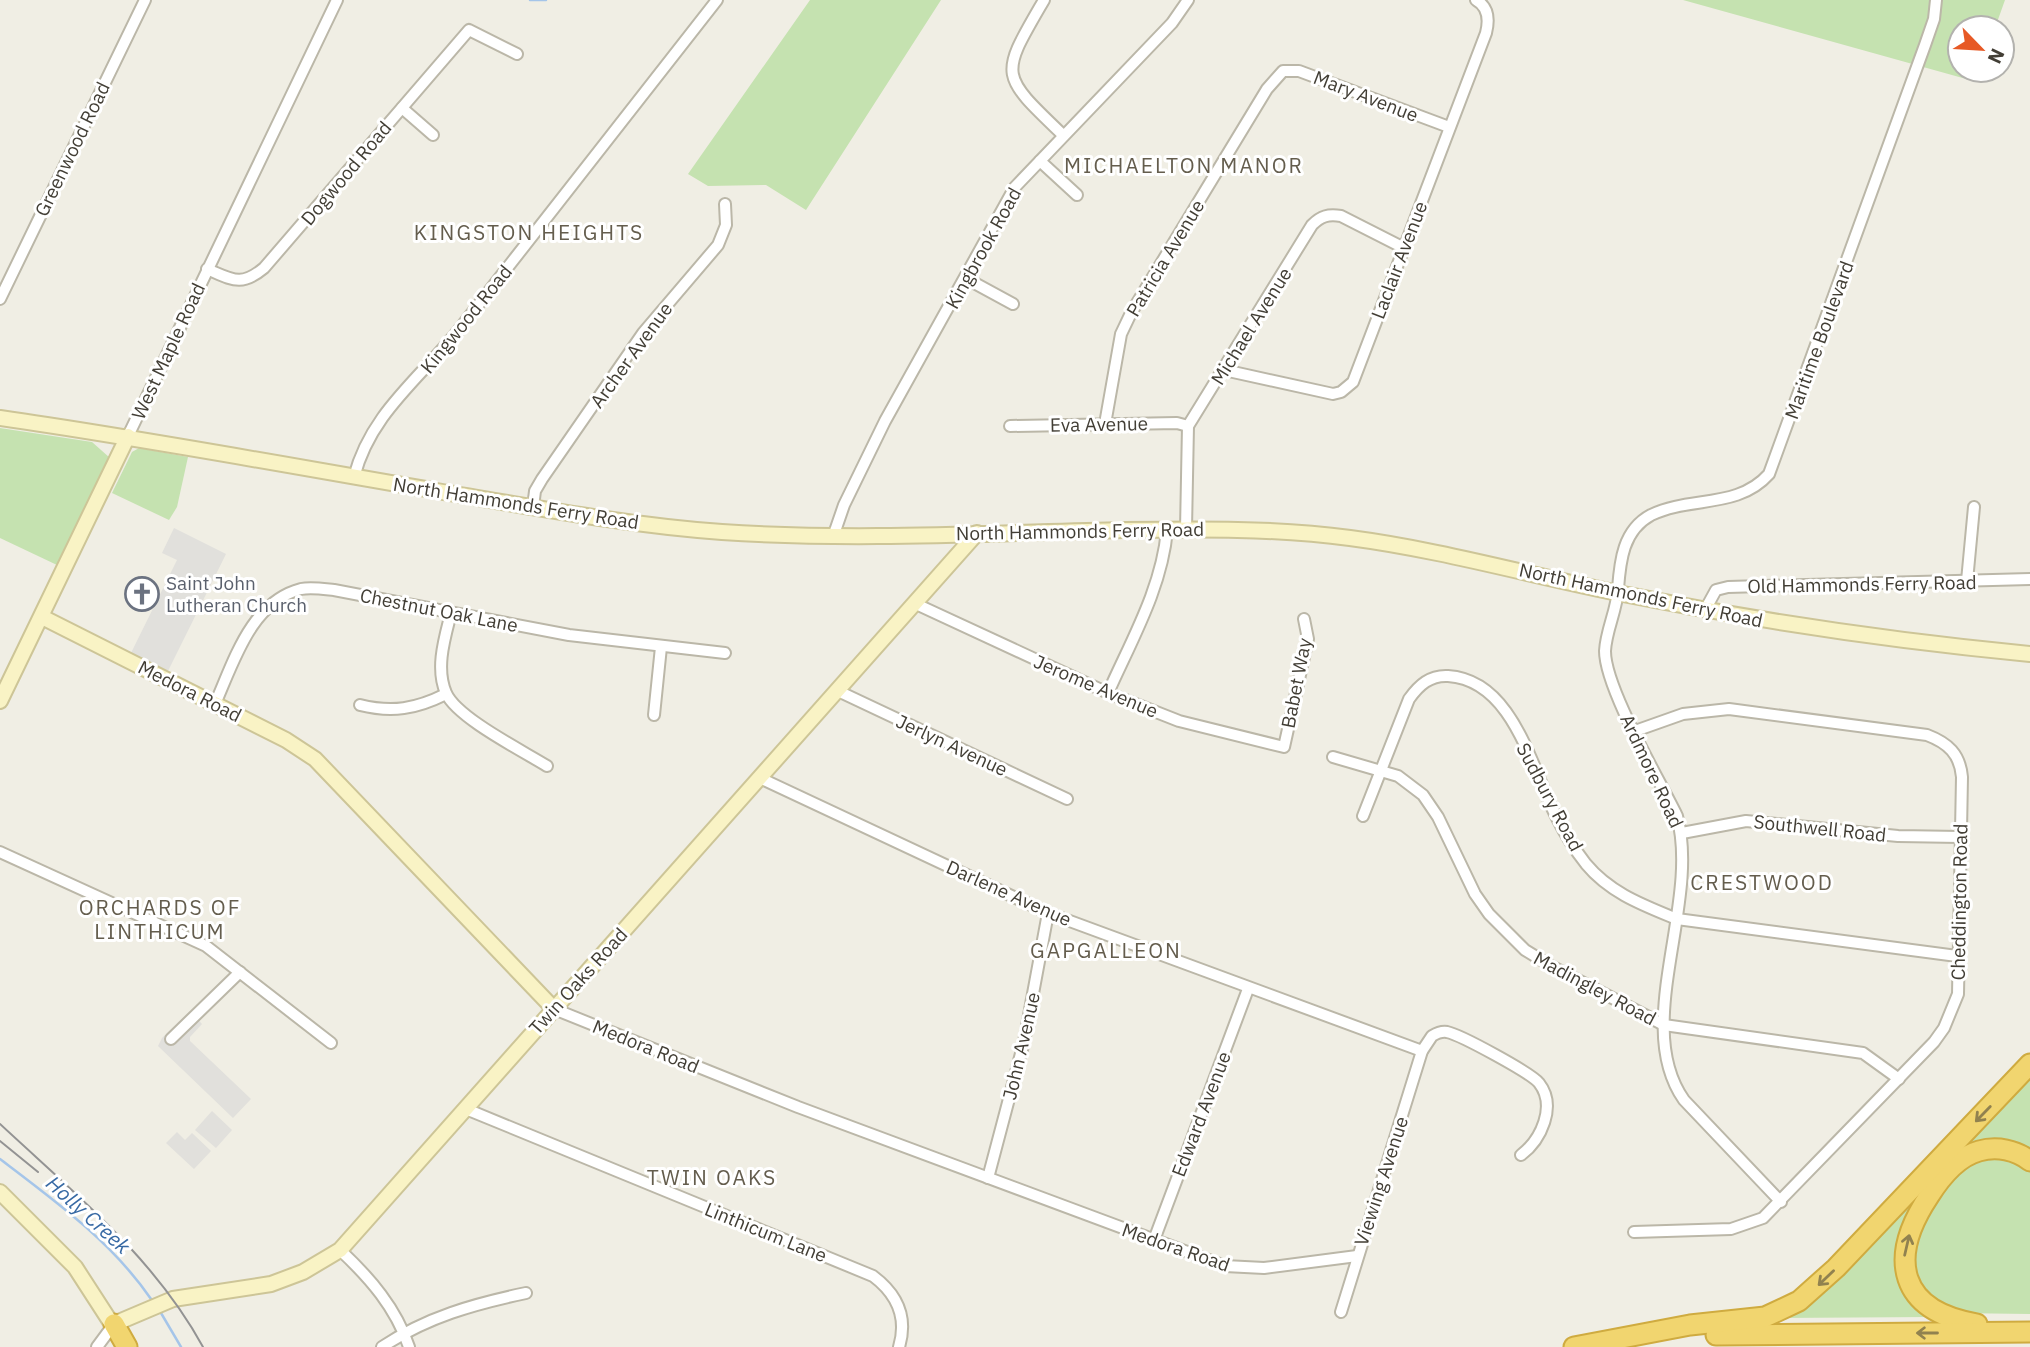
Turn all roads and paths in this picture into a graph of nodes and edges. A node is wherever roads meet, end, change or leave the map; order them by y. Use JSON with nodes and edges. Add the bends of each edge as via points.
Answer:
{"nodes":[{"id":1,"x":145,"y":0,"type":"edge"},
{"id":2,"x":337,"y":0,"type":"edge"},
{"id":3,"x":717,"y":0,"type":"edge"},
{"id":4,"x":1044,"y":0,"type":"edge"},
{"id":5,"x":1188,"y":0,"type":"edge"},
{"id":6,"x":1476,"y":0,"type":"edge"},
{"id":7,"x":1936,"y":0,"type":"edge"},
{"id":8,"x":517,"y":54,"type":"dead end"},
{"id":9,"x":1283,"y":71,"type":"joint"},
{"id":10,"x":401,"y":108,"type":"junction"},
{"id":11,"x":1449,"y":127,"type":"junction"},
{"id":12,"x":433,"y":135,"type":"dead end"},
{"id":13,"x":1063,"y":135,"type":"junction"},
{"id":14,"x":1040,"y":161,"type":"junction"},
{"id":15,"x":1077,"y":195,"type":"dead end"},
{"id":16,"x":725,"y":204,"type":"dead end"},
{"id":17,"x":1404,"y":248,"type":"junction"},
{"id":18,"x":207,"y":269,"type":"junction"},
{"id":19,"x":967,"y":279,"type":"junction"},
{"id":20,"x":0,"y":299,"type":"edge"},
{"id":21,"x":1013,"y":304,"type":"dead end"},
{"id":22,"x":1224,"y":370,"type":"junction"},
{"id":23,"x":0,"y":418,"type":"edge"},
{"id":24,"x":1105,"y":424,"type":"junction"},
{"id":25,"x":1010,"y":426,"type":"dead end"},
{"id":26,"x":1188,"y":426,"type":"junction"},
{"id":27,"x":128,"y":436,"type":"junction"},
{"id":28,"x":354,"y":477,"type":"junction"},
{"id":29,"x":1974,"y":507,"type":"dead end"},
{"id":30,"x":533,"y":508,"type":"junction"},
{"id":31,"x":1186,"y":529,"type":"junction"},
{"id":32,"x":1167,"y":530,"type":"junction"},
{"id":33,"x":977,"y":533,"type":"junction"},
{"id":34,"x":834,"y":534,"type":"junction"},
{"id":35,"x":2030,"y":579,"type":"edge"},
{"id":36,"x":1967,"y":581,"type":"junction"},
{"id":37,"x":1618,"y":593,"type":"junction"},
{"id":38,"x":916,"y":604,"type":"junction"},
{"id":39,"x":1705,"y":610,"type":"junction"},
{"id":40,"x":451,"y":613,"type":"junction"},
{"id":41,"x":43,"y":617,"type":"junction"},
{"id":42,"x":1304,"y":619,"type":"dead end"},
{"id":43,"x":661,"y":647,"type":"junction"},
{"id":44,"x":725,"y":653,"type":"dead end"},
{"id":45,"x":2030,"y":654,"type":"edge"},
{"id":46,"x":838,"y":691,"type":"junction"},
{"id":47,"x":1108,"y":693,"type":"junction"},
{"id":48,"x":446,"y":694,"type":"junction"},
{"id":49,"x":0,"y":701,"type":"edge"},
{"id":50,"x":215,"y":704,"type":"junction"},
{"id":51,"x":359,"y":705,"type":"dead end"},
{"id":52,"x":654,"y":715,"type":"dead end"},
{"id":53,"x":1635,"y":731,"type":"junction"},
{"id":54,"x":1284,"y":747,"type":"joint"},
{"id":55,"x":1333,"y":757,"type":"dead end"},
{"id":56,"x":547,"y":766,"type":"dead end"},
{"id":57,"x":1381,"y":769,"type":"junction"},
{"id":58,"x":760,"y":778,"type":"junction"},
{"id":59,"x":1067,"y":799,"type":"dead end"},
{"id":60,"x":1363,"y":816,"type":"dead end"},
{"id":61,"x":1682,"y":832,"type":"junction"},
{"id":62,"x":1961,"y":837,"type":"junction"},
{"id":63,"x":0,"y":852,"type":"edge"},
{"id":64,"x":1048,"y":913,"type":"junction"},
{"id":65,"x":1677,"y":919,"type":"junction"},
{"id":66,"x":1957,"y":956,"type":"junction"},
{"id":67,"x":240,"y":972,"type":"junction"},
{"id":68,"x":1248,"y":989,"type":"junction"},
{"id":69,"x":554,"y":1009,"type":"junction"},
{"id":70,"x":1664,"y":1025,"type":"junction"},
{"id":71,"x":171,"y":1039,"type":"dead end"},
{"id":72,"x":331,"y":1043,"type":"dead end"},
{"id":73,"x":1422,"y":1051,"type":"junction"},
{"id":74,"x":2030,"y":1064,"type":"edge"},
{"id":75,"x":1899,"y":1079,"type":"junction"},
{"id":76,"x":467,"y":1109,"type":"junction"},
{"id":77,"x":1521,"y":1155,"type":"dead end"},
{"id":78,"x":2030,"y":1161,"type":"edge"},
{"id":79,"x":988,"y":1178,"type":"junction"},
{"id":80,"x":0,"y":1192,"type":"edge"},
{"id":81,"x":1780,"y":1202,"type":"junction"},
{"id":82,"x":1634,"y":1232,"type":"dead end"},
{"id":83,"x":1154,"y":1240,"type":"junction"},
{"id":84,"x":340,"y":1250,"type":"junction"},
{"id":85,"x":1357,"y":1256,"type":"junction"},
{"id":86,"x":526,"y":1293,"type":"dead end"},
{"id":87,"x":1341,"y":1312,"type":"dead end"},
{"id":88,"x":114,"y":1324,"type":"junction"},
{"id":89,"x":404,"y":1332,"type":"junction"},
{"id":90,"x":2025,"y":1332,"type":"edge"},
{"id":91,"x":97,"y":1347,"type":"edge"},
{"id":92,"x":124,"y":1347,"type":"edge"},
{"id":93,"x":382,"y":1347,"type":"edge"},
{"id":94,"x":409,"y":1347,"type":"edge"},
{"id":95,"x":899,"y":1347,"type":"edge"},
{"id":96,"x":1574,"y":1347,"type":"edge"},
{"id":97,"x":1582,"y":1347,"type":"edge"}],
"edges":[{"from":1,"to":20,"type":"street","name":"Greenwood Road"},
{"from":2,"to":18,"type":"street","name":"West Maple Road"},
{"from":3,"to":28,"type":"street","name":"Kingwood Road","via":[[444,348],[381,415]]},
{"from":4,"to":13,"type":"street","via":[[1013,54],[1012,76],[1019,92]]},
{"from":5,"to":13,"type":"street","name":"Kingbrook Road","via":[[1172,23]]},
{"from":6,"to":11,"type":"street","name":"Laclair Avenue","via":[[1489,22]]},
{"from":7,"to":37,"type":"street","name":"Maritime Boulevard","via":[[1921,58],[1769,474],[1747,492],[1671,509],[1641,521],[1625,545]]},
{"from":8,"to":10,"type":"street","name":"Dogwood Road","via":[[470,30]]},
{"from":9,"to":11,"type":"street","name":"Mary Avenue","via":[[1299,71]]},
{"from":9,"to":24,"type":"street","name":"Patricia Avenue","via":[[1131,313],[1121,334]]},
{"from":10,"to":12,"type":"street"},
{"from":10,"to":18,"type":"street","name":"Dogwood Road","via":[[264,268],[245,281]]},
{"from":11,"to":17,"type":"street","name":"Laclair Avenue"},
{"from":13,"to":14,"type":"street","name":"Kingbrook Road"},
{"from":14,"to":15,"type":"street"},
{"from":14,"to":19,"type":"street","name":"Kingbrook Road","via":[[1015,187]]},
{"from":16,"to":30,"type":"street","name":"Archer Avenue","via":[[726,225],[718,245],[643,332],[542,479]]},
{"from":17,"to":22,"type":"street","name":"Michael Avenue","via":[[1341,216],[1320,218]]},
{"from":17,"to":22,"type":"street","name":"Laclair Avenue","via":[[1348,388],[1333,394]]},
{"from":18,"to":27,"type":"street","name":"West Maple Road"},
{"from":19,"to":21,"type":"street"},
{"from":19,"to":34,"type":"street","name":"Kingbrook Road","via":[[886,421]]},
{"from":22,"to":26,"type":"street","name":"Michael Avenue"},
{"from":23,"to":27,"type":"street","name":"North Hammonds Ferry Road"},
{"from":24,"to":25,"type":"street","name":"Eva Avenue"},
{"from":24,"to":26,"type":"street","name":"Eva Avenue"},
{"from":26,"to":31,"type":"street"},
{"from":27,"to":28,"type":"street","name":"North Hammonds Ferry Road"},
{"from":27,"to":41,"type":"street","name":"West Maple Road"},
{"from":28,"to":30,"type":"street","name":"North Hammonds Ferry Road"},
{"from":29,"to":36,"type":"street"},
{"from":30,"to":34,"type":"street","name":"North Hammonds Ferry Road","via":[[723,532]]},
{"from":31,"to":32,"type":"street","name":"North Hammonds Ferry Road"},
{"from":31,"to":37,"type":"street","name":"North Hammonds Ferry Road","via":[[1351,538]]},
{"from":32,"to":33,"type":"street","name":"North Hammonds Ferry Road"},
{"from":32,"to":47,"type":"street","via":[[1153,592]]},
{"from":33,"to":34,"type":"street","name":"North Hammonds Ferry Road"},
{"from":33,"to":38,"type":"street","name":"Twin Oaks Road"},
{"from":35,"to":36,"type":"street","name":"Old Hammonds Ferry Road"},
{"from":36,"to":39,"type":"street","name":"Old Hammonds Ferry Road","via":[[1728,587],[1716,590]]},
{"from":37,"to":39,"type":"street","name":"North Hammonds Ferry Road"},
{"from":37,"to":53,"type":"street","name":"Ardmore Road","via":[[1605,651],[1611,684]]},
{"from":38,"to":46,"type":"street","name":"Twin Oaks Road"},
{"from":38,"to":47,"type":"street","name":"Jerome Avenue"},
{"from":39,"to":45,"type":"street","name":"North Hammonds Ferry Road","via":[[1926,645]]},
{"from":40,"to":43,"type":"street","name":"Chestnut Oak Lane"},
{"from":40,"to":48,"type":"street","via":[[443,651]]},
{"from":40,"to":50,"type":"street","name":"Chestnut Oak Lane","via":[[334,590],[304,588],[288,594],[260,615],[250,630]]},
{"from":41,"to":49,"type":"street","name":"West Maple Road"},
{"from":41,"to":50,"type":"street","name":"Medora Road"},
{"from":42,"to":54,"type":"street","name":"Babet Way","via":[[1308,639]]},
{"from":43,"to":44,"type":"street","name":"Chestnut Oak Lane"},
{"from":43,"to":52,"type":"street"},
{"from":46,"to":58,"type":"street","name":"Twin Oaks Road"},
{"from":46,"to":59,"type":"street","name":"Jerlyn Avenue"},
{"from":47,"to":54,"type":"street","name":"Jerome Avenue","via":[[1201,729]]},
{"from":48,"to":51,"type":"street","via":[[407,709]]},
{"from":48,"to":56,"type":"street","via":[[469,716]]},
{"from":50,"to":69,"type":"street","name":"Medora Road","via":[[286,740],[325,767]]},
{"from":53,"to":61,"type":"street","name":"Ardmore Road"},
{"from":53,"to":62,"type":"street","name":"Cheddington Road","via":[[1683,714],[1729,709],[1927,735],[1954,752],[1960,762]]},
{"from":55,"to":57,"type":"street","name":"Madingley Road"},
{"from":57,"to":60,"type":"street","name":"Sudbury Road"},
{"from":57,"to":65,"type":"street","name":"Sudbury Road","via":[[1418,686],[1442,676],[1472,682],[1507,713],[1557,819],[1586,863],[1609,887]]},
{"from":57,"to":70,"type":"street","name":"Madingley Road","via":[[1409,783],[1431,805],[1475,894],[1507,934],[1551,967]]},
{"from":58,"to":64,"type":"street","name":"Darlene Avenue"},
{"from":58,"to":69,"type":"street","name":"Twin Oaks Road"},
{"from":61,"to":62,"type":"street","name":"Southwell Road","via":[[1746,821],[1898,836]]},
{"from":61,"to":65,"type":"street","name":"Ardmore Road"},
{"from":62,"to":66,"type":"street","name":"Cheddington Road"},
{"from":63,"to":67,"type":"street","via":[[206,946]]},
{"from":64,"to":68,"type":"street","name":"Darlene Avenue"},
{"from":64,"to":79,"type":"street","name":"John Avenue","via":[[1024,1042]]},
{"from":65,"to":66,"type":"street","name":"Sudbury Road"},
{"from":65,"to":70,"type":"street","name":"Ardmore Road"},
{"from":66,"to":75,"type":"street","name":"Cheddington Road","via":[[1958,994],[1944,1028]]},
{"from":67,"to":71,"type":"street"},
{"from":67,"to":72,"type":"street"},
{"from":68,"to":73,"type":"street","name":"Darlene Avenue"},
{"from":68,"to":83,"type":"street","name":"Edward Avenue"},
{"from":69,"to":76,"type":"street","name":"Twin Oaks Road"},
{"from":69,"to":79,"type":"street","name":"Medora Road"},
{"from":70,"to":75,"type":"street","name":"Madingley Road","via":[[1863,1053]]},
{"from":70,"to":81,"type":"street","name":"Ardmore Road","via":[[1665,1061],[1677,1090]]},
{"from":73,"to":77,"type":"street","via":[[1432,1036],[1449,1032],[1538,1083],[1545,1095],[1545,1117],[1535,1142]]},
{"from":73,"to":85,"type":"street","name":"Viewing Avenue"},
{"from":74,"to":96,"type":"highway","one_way":true,"via":[[1799,1301],[1765,1317],[1690,1325]]},
{"from":75,"to":81,"type":"street","name":"Cheddington Road"},
{"from":76,"to":84,"type":"street","name":"Twin Oaks Road"},
{"from":76,"to":95,"type":"street","name":"Linthicum Lane","via":[[873,1276],[888,1287],[900,1310],[904,1321]]},
{"from":90,"to":78,"type":"highway","one_way":true,"via":[[1956,1321],[1927,1307],[1910,1287],[1904,1251],[1926,1199],[1962,1158],[1997,1149]]},
{"from":79,"to":83,"type":"street","name":"Medora Road"},
{"from":80,"to":88,"type":"street","via":[[75,1267]]},
{"from":81,"to":82,"type":"street","name":"Cheddington Road","via":[[1763,1219],[1731,1229]]},
{"from":83,"to":85,"type":"street","name":"Medora Road","via":[[1235,1269]]},
{"from":84,"to":88,"type":"street","name":"Twin Oaks Road","via":[[271,1284],[173,1299]]},
{"from":84,"to":89,"type":"street","via":[[397,1315]]},
{"from":85,"to":87,"type":"street","name":"Viewing Avenue"},
{"from":86,"to":89,"type":"street","via":[[461,1307]]},
{"from":88,"to":91,"type":"street"},
{"from":88,"to":92,"type":"highway"},
{"from":89,"to":93,"type":"street"},
{"from":89,"to":94,"type":"street"},
{"from":90,"to":97,"type":"highway","one_way":true,"via":[[1689,1336]]}]}
